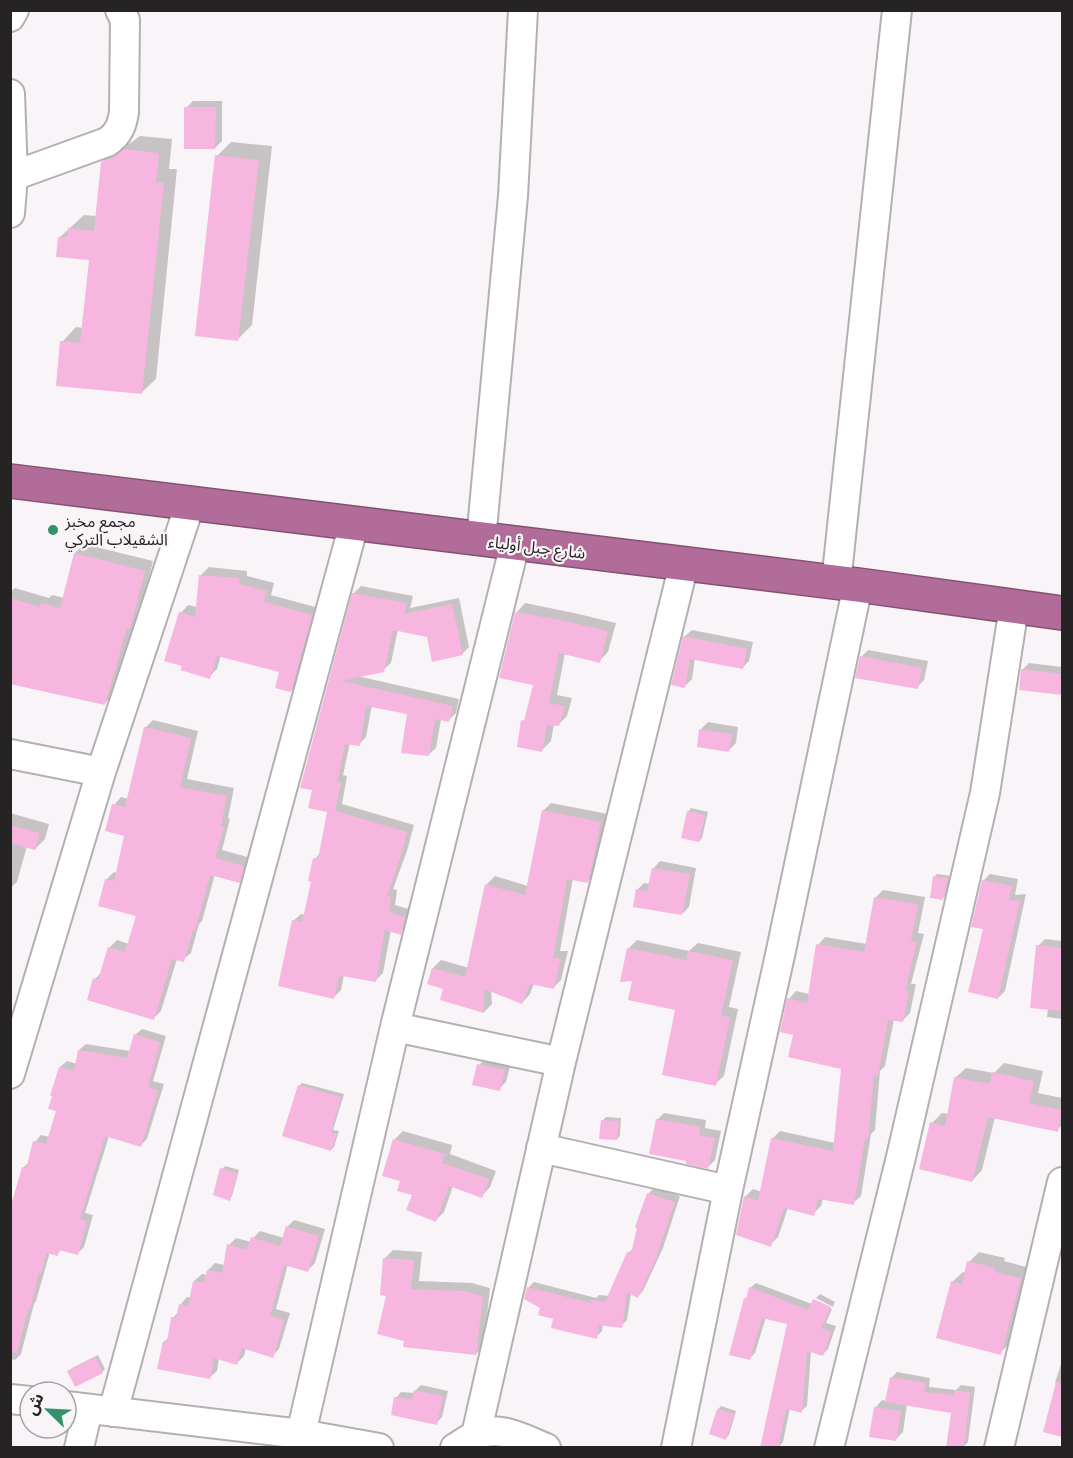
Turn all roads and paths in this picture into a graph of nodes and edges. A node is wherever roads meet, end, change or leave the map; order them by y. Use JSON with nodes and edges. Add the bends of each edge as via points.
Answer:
{"nodes":[{"id":1,"x":14,"y":10,"type":"edge"},
{"id":2,"x":120,"y":10,"type":"edge"},
{"id":3,"x":523,"y":10,"type":"edge"},
{"id":4,"x":897,"y":10,"type":"edge"},
{"id":5,"x":10,"y":17,"type":"edge"},
{"id":6,"x":10,"y":94,"type":"edge"},
{"id":7,"x":13,"y":176,"type":"junction"},
{"id":8,"x":10,"y":213,"type":"edge"},
{"id":9,"x":13,"y":489,"type":"edge"},
{"id":10,"x":190,"y":504,"type":"junction"},
{"id":11,"x":354,"y":524,"type":"junction"},
{"id":12,"x":481,"y":540,"type":"junction"},
{"id":13,"x":515,"y":544,"type":"junction"},
{"id":14,"x":684,"y":564,"type":"junction"},
{"id":15,"x":847,"y":584,"type":"junction"},
{"id":16,"x":1014,"y":607,"type":"junction"},
{"id":17,"x":1062,"y":613,"type":"edge"},
{"id":18,"x":10,"y":754,"type":"edge"},
{"id":19,"x":101,"y":772,"type":"junction"},
{"id":20,"x":395,"y":1027,"type":"junction"},
{"id":21,"x":561,"y":1062,"type":"junction"},
{"id":22,"x":10,"y":1074,"type":"edge"},
{"id":23,"x":541,"y":1148,"type":"junction"},
{"id":24,"x":1062,"y":1182,"type":"edge"},
{"id":25,"x":728,"y":1190,"type":"junction"},
{"id":26,"x":89,"y":1409,"type":"edge"},
{"id":27,"x":301,"y":1434,"type":"junction"},
{"id":28,"x":253,"y":1438,"type":"edge"},
{"id":29,"x":465,"y":1441,"type":"edge"},
{"id":30,"x":79,"y":1448,"type":"edge"},
{"id":31,"x":379,"y":1448,"type":"edge"},
{"id":32,"x":546,"y":1448,"type":"edge"},
{"id":33,"x":676,"y":1448,"type":"edge"},
{"id":34,"x":829,"y":1448,"type":"edge"},
{"id":35,"x":999,"y":1448,"type":"edge"}],
"edges":[{"from":1,"to":5,"type":"street"},
{"from":2,"to":7,"type":"street","via":[[125,20],[124,112],[115,136]]},
{"from":3,"to":12,"type":"street","via":[[513,196]]},
{"from":4,"to":15,"type":"street"},
{"from":6,"to":7,"type":"street"},
{"from":7,"to":8,"type":"street"},
{"from":9,"to":10,"type":"highway","name":"شارع جبل أولياء"},
{"from":10,"to":11,"type":"highway","name":"شارع جبل أولياء"},
{"from":10,"to":19,"type":"street"},
{"from":11,"to":12,"type":"highway","name":"شارع جبل أولياء"},
{"from":11,"to":26,"type":"street"},
{"from":12,"to":13,"type":"highway","name":"شارع جبل أولياء"},
{"from":13,"to":14,"type":"highway","name":"شارع جبل أولياء"},
{"from":13,"to":20,"type":"street"},
{"from":14,"to":15,"type":"highway","name":"شارع جبل أولياء"},
{"from":14,"to":21,"type":"street"},
{"from":15,"to":16,"type":"highway","name":"شارع جبل أولياء"},
{"from":15,"to":25,"type":"street","via":[[780,956]]},
{"from":16,"to":17,"type":"highway","name":"شارع جبل أولياء"},
{"from":16,"to":34,"type":"street","via":[[985,793]]},
{"from":18,"to":19,"type":"street"},
{"from":19,"to":22,"type":"street"},
{"from":20,"to":21,"type":"street"},
{"from":20,"to":27,"type":"street"},
{"from":21,"to":23,"type":"street"},
{"from":23,"to":25,"type":"street"},
{"from":23,"to":29,"type":"street"},
{"from":24,"to":35,"type":"street"},
{"from":25,"to":33,"type":"street"},
{"from":26,"to":28,"type":"street"},
{"from":26,"to":30,"type":"street"},
{"from":27,"to":28,"type":"street"},
{"from":27,"to":31,"type":"street"},
{"from":29,"to":32,"type":"street","via":[[490,1430],[502,1431]]}]}
